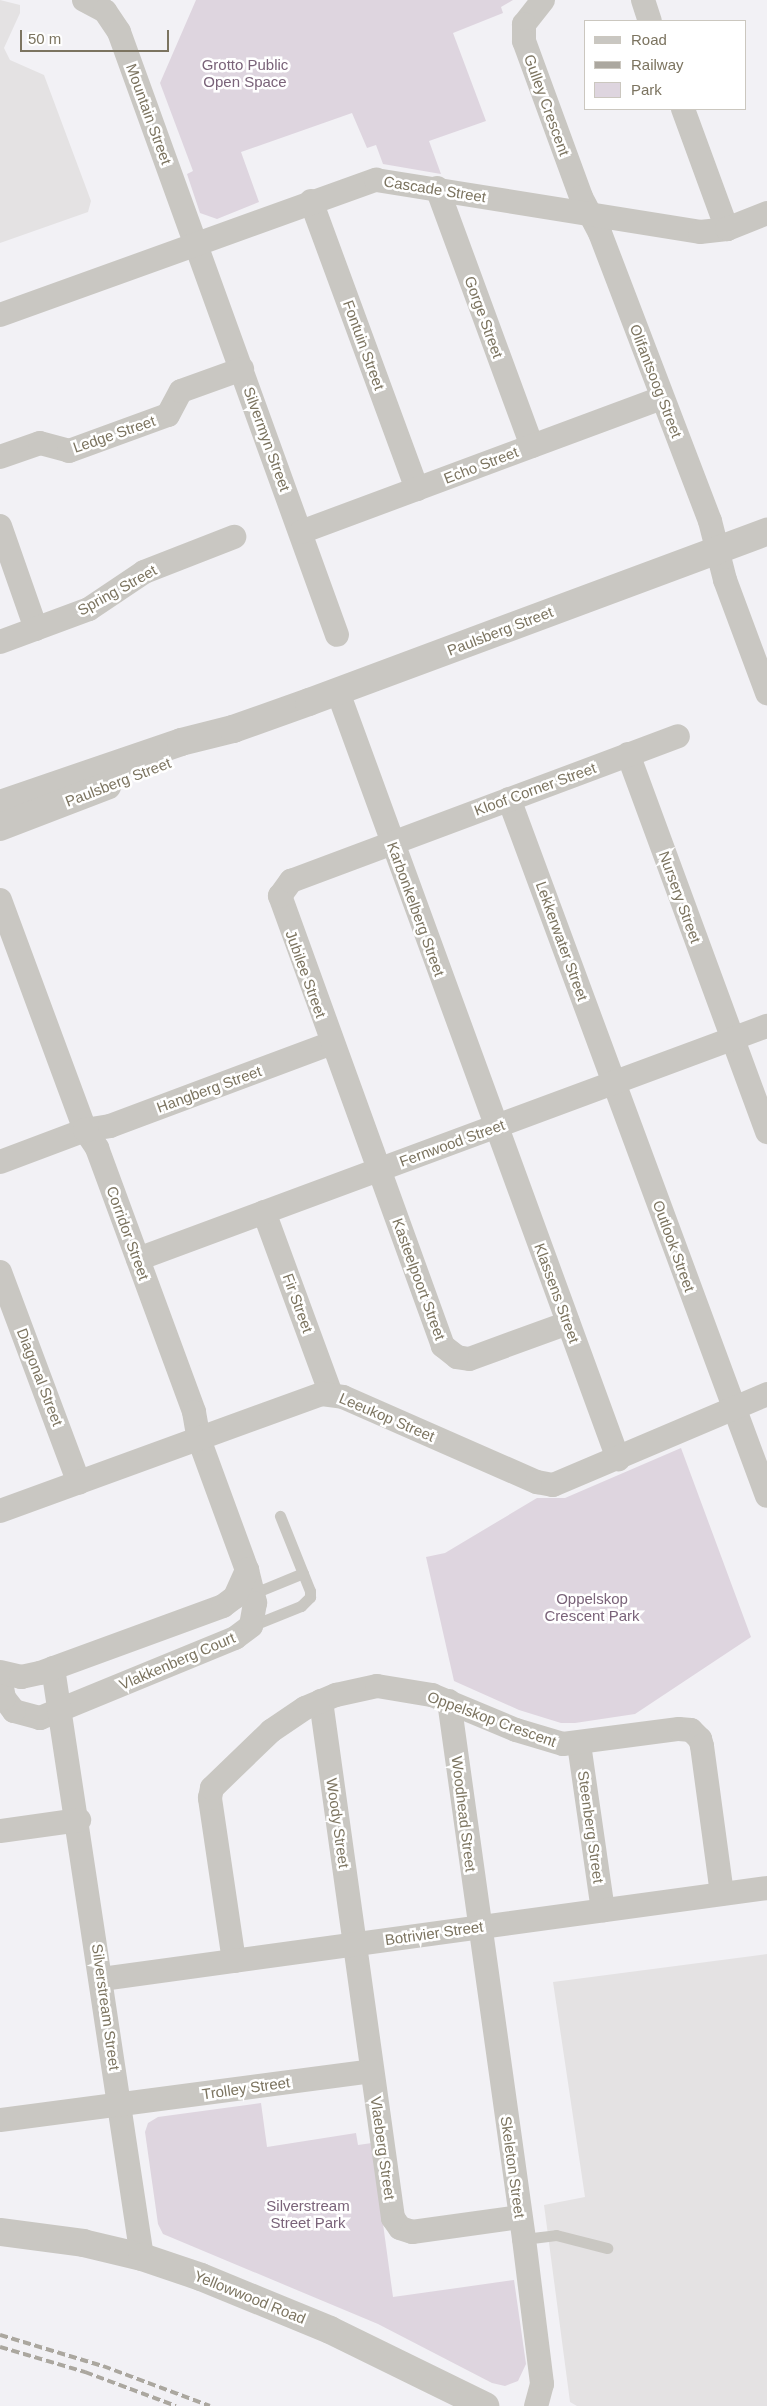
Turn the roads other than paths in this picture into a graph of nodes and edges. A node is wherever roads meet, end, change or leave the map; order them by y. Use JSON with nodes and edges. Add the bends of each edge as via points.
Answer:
{"nodes":[{"id":1,"x":84,"y":0,"type":"edge"},
{"id":2,"x":543,"y":0,"type":"edge"},
{"id":3,"x":643,"y":0,"type":"edge"},
{"id":4,"x":650,"y":20,"type":"edge"},
{"id":5,"x":683,"y":110,"type":"edge"},
{"id":6,"x":437,"y":188,"type":"junction"},
{"id":7,"x":311,"y":201,"type":"junction"},
{"id":8,"x":767,"y":213,"type":"edge"},
{"id":9,"x":590,"y":214,"type":"junction"},
{"id":10,"x":727,"y":229,"type":"junction"},
{"id":11,"x":196,"y":242,"type":"junction"},
{"id":12,"x":0,"y":316,"type":"edge"},
{"id":13,"x":242,"y":369,"type":"junction"},
{"id":14,"x":661,"y":398,"type":"junction"},
{"id":15,"x":532,"y":446,"type":"junction"},
{"id":16,"x":0,"y":457,"type":"edge"},
{"id":17,"x":417,"y":489,"type":"junction"},
{"id":18,"x":0,"y":526,"type":"edge"},
{"id":19,"x":301,"y":532,"type":"junction"},
{"id":20,"x":767,"y":532,"type":"edge"},
{"id":21,"x":234,"y":537,"type":"dead end"},
{"id":22,"x":717,"y":550,"type":"junction"},
{"id":23,"x":36,"y":629,"type":"junction"},
{"id":24,"x":337,"y":635,"type":"dead end"},
{"id":25,"x":0,"y":642,"type":"edge"},
{"id":26,"x":338,"y":692,"type":"junction"},
{"id":27,"x":767,"y":693,"type":"edge"},
{"id":28,"x":233,"y":729,"type":"junction"},
{"id":29,"x":678,"y":736,"type":"dead end"},
{"id":30,"x":628,"y":754,"type":"junction"},
{"id":31,"x":509,"y":799,"type":"junction"},
{"id":32,"x":0,"y":804,"type":"edge"},
{"id":33,"x":0,"y":827,"type":"edge"},
{"id":34,"x":392,"y":842,"type":"junction"},
{"id":35,"x":0,"y":900,"type":"edge"},
{"id":36,"x":6,"y":934,"type":"edge"},
{"id":37,"x":767,"y":1026,"type":"edge"},
{"id":38,"x":732,"y":1039,"type":"junction"},
{"id":39,"x":332,"y":1043,"type":"junction"},
{"id":40,"x":614,"y":1083,"type":"junction"},
{"id":41,"x":497,"y":1126,"type":"junction"},
{"id":42,"x":85,"y":1130,"type":"junction"},
{"id":43,"x":767,"y":1132,"type":"edge"},
{"id":44,"x":0,"y":1162,"type":"edge"},
{"id":45,"x":379,"y":1170,"type":"junction"},
{"id":46,"x":264,"y":1212,"type":"junction"},
{"id":47,"x":138,"y":1259,"type":"junction"},
{"id":48,"x":0,"y":1272,"type":"edge"},
{"id":49,"x":568,"y":1323,"type":"junction"},
{"id":50,"x":331,"y":1394,"type":"junction"},
{"id":51,"x":767,"y":1394,"type":"edge"},
{"id":52,"x":733,"y":1409,"type":"junction"},
{"id":53,"x":199,"y":1439,"type":"junction"},
{"id":54,"x":618,"y":1459,"type":"junction"},
{"id":55,"x":79,"y":1483,"type":"junction"},
{"id":56,"x":767,"y":1496,"type":"edge"},
{"id":57,"x":0,"y":1512,"type":"edge"},
{"id":58,"x":280,"y":1516,"type":"dead end"},
{"id":59,"x":247,"y":1570,"type":"junction"},
{"id":60,"x":303,"y":1573,"type":"junction"},
{"id":61,"x":252,"y":1594,"type":"junction"},
{"id":62,"x":251,"y":1626,"type":"junction"},
{"id":63,"x":53,"y":1668,"type":"junction"},
{"id":64,"x":0,"y":1672,"type":"edge"},
{"id":65,"x":0,"y":1678,"type":"edge"},
{"id":66,"x":321,"y":1701,"type":"junction"},
{"id":67,"x":449,"y":1701,"type":"junction"},
{"id":68,"x":62,"y":1711,"type":"junction"},
{"id":69,"x":579,"y":1744,"type":"junction"},
{"id":70,"x":78,"y":1820,"type":"junction"},
{"id":71,"x":0,"y":1831,"type":"edge"},
{"id":72,"x":767,"y":1888,"type":"edge"},
{"id":73,"x":722,"y":1894,"type":"junction"},
{"id":74,"x":602,"y":1910,"type":"junction"},
{"id":75,"x":478,"y":1927,"type":"junction"},
{"id":76,"x":355,"y":1944,"type":"junction"},
{"id":77,"x":234,"y":1961,"type":"junction"},
{"id":78,"x":102,"y":1979,"type":"junction"},
{"id":79,"x":372,"y":2071,"type":"junction"},
{"id":80,"x":120,"y":2105,"type":"junction"},
{"id":81,"x":0,"y":2120,"type":"edge"},
{"id":82,"x":522,"y":2228,"type":"junction"},
{"id":83,"x":0,"y":2232,"type":"edge"},
{"id":84,"x":607,"y":2248,"type":"dead end"},
{"id":85,"x":142,"y":2257,"type":"junction"},
{"id":86,"x":485,"y":2406,"type":"edge"},
{"id":87,"x":536,"y":2406,"type":"edge"}],
"edges":[{"from":1,"to":11,"type":"street","name":"Mountain Street","via":[[104,11],[116,24]]},
{"from":2,"to":9,"type":"street","name":"Gulley Crescent","via":[[524,24],[524,41]]},
{"from":3,"to":4,"type":"street"},
{"from":5,"to":10,"type":"street"},
{"from":6,"to":7,"type":"street","name":"Cascade Street","via":[[376,180]]},
{"from":6,"to":9,"type":"street","name":"Cascade Street"},
{"from":6,"to":15,"type":"street","name":"Gorge Street"},
{"from":7,"to":11,"type":"street","name":"Cascade Street"},
{"from":7,"to":17,"type":"street","name":"Fontuin Street"},
{"from":8,"to":10,"type":"street","name":"Cascade Street"},
{"from":9,"to":10,"type":"street","name":"Cascade Street","via":[[700,232]]},
{"from":9,"to":14,"type":"street","name":"Olifantsoog Street"},
{"from":11,"to":12,"type":"street","name":"Cascade Street"},
{"from":11,"to":13,"type":"street","name":"Silvermyn Street"},
{"from":13,"to":16,"type":"street","name":"Ledge Street","via":[[181,391],[168,415],[69,451],[40,443]]},
{"from":13,"to":19,"type":"street","name":"Silvermyn Street"},
{"from":14,"to":15,"type":"street","name":"Echo Street"},
{"from":14,"to":22,"type":"street","name":"Olifantsoog Street","via":[[710,521]]},
{"from":15,"to":17,"type":"street","name":"Echo Street"},
{"from":17,"to":19,"type":"street","name":"Echo Street"},
{"from":18,"to":23,"type":"street"},
{"from":19,"to":24,"type":"street","name":"Silvermyn Street"},
{"from":20,"to":22,"type":"street","name":"Paulsberg Street"},
{"from":21,"to":23,"type":"street","name":"Spring Street","via":[[144,572],[89,609]]},
{"from":22,"to":26,"type":"street","name":"Paulsberg Street"},
{"from":22,"to":27,"type":"street","name":"Olifantsoog Street"},
{"from":23,"to":25,"type":"street","name":"Spring Street"},
{"from":26,"to":28,"type":"street","name":"Paulsberg Street"},
{"from":26,"to":34,"type":"street","name":"Karbonkelberg Street"},
{"from":28,"to":32,"type":"street","name":"Paulsberg Street","via":[[181,742]]},
{"from":28,"to":33,"type":"street","name":"Paulsberg Street","via":[[187,755]]},
{"from":29,"to":30,"type":"street","name":"Kloof Corner Street"},
{"from":30,"to":31,"type":"street","name":"Kloof Corner Street"},
{"from":30,"to":38,"type":"street","name":"Nursery Street"},
{"from":31,"to":34,"type":"street","name":"Kloof Corner Street"},
{"from":31,"to":40,"type":"street","name":"Lekkerwater Street"},
{"from":34,"to":39,"type":"street","name":"Jubilee Street","via":[[291,881],[280,896]]},
{"from":34,"to":41,"type":"street","name":"Karbonkelberg Street"},
{"from":35,"to":36,"type":"street","name":"Corridor Street"},
{"from":36,"to":42,"type":"street","name":"Corridor Street"},
{"from":37,"to":38,"type":"street","name":"Fernwood Street"},
{"from":38,"to":40,"type":"street","name":"Fernwood Street"},
{"from":38,"to":43,"type":"street","name":"Nursery Street"},
{"from":39,"to":42,"type":"street","name":"Hangberg Street","via":[[110,1126]]},
{"from":39,"to":45,"type":"street","name":"Jubilee Street"},
{"from":40,"to":41,"type":"street","name":"Fernwood Street"},
{"from":40,"to":52,"type":"street","name":"Outlook Street"},
{"from":41,"to":45,"type":"street","name":"Fernwood Street"},
{"from":41,"to":49,"type":"street","name":"Klassens Street"},
{"from":42,"to":44,"type":"street","name":"Hangberg Street"},
{"from":42,"to":47,"type":"street","name":"Corridor Street","via":[[97,1148]]},
{"from":45,"to":46,"type":"street","name":"Fernwood Street"},
{"from":45,"to":49,"type":"street","name":"Kasteelpoort Street","via":[[447,1351],[469,1359]]},
{"from":46,"to":47,"type":"street","name":"Fernwood Street"},
{"from":46,"to":50,"type":"street","name":"Fir Street"},
{"from":47,"to":53,"type":"street","name":"Corridor Street","via":[[194,1412]]},
{"from":48,"to":55,"type":"street","name":"Diagonal Street"},
{"from":49,"to":54,"type":"street","name":"Klassens Street"},
{"from":50,"to":53,"type":"street","name":"Leeukop Street","via":[[314,1396]]},
{"from":50,"to":54,"type":"street","name":"Leeukop Street","via":[[544,1485],[559,1484]]},
{"from":51,"to":52,"type":"street","name":"Leeukop Street"},
{"from":52,"to":54,"type":"street","name":"Leeukop Street"},
{"from":52,"to":56,"type":"street","name":"Outlook Street"},
{"from":53,"to":55,"type":"street","name":"Leeukop Street"},
{"from":53,"to":59,"type":"street","name":"Corridor Street"},
{"from":55,"to":57,"type":"street","name":"Leeukop Street"},
{"from":58,"to":60,"type":"lane"},
{"from":59,"to":61,"type":"street","name":"Vlakkenberg Court"},
{"from":59,"to":63,"type":"street","via":[[235,1596],[223,1606]]},
{"from":60,"to":61,"type":"lane"},
{"from":60,"to":62,"type":"lane","via":[[310,1591],[307,1602]]},
{"from":61,"to":62,"type":"street","name":"Vlakkenberg Court","via":[[255,1604]]},
{"from":62,"to":68,"type":"street","name":"Vlakkenberg Court","via":[[235,1638]]},
{"from":63,"to":64,"type":"street","via":[[21,1677]]},
{"from":63,"to":68,"type":"street"},
{"from":65,"to":68,"type":"street","name":"Vlakkenberg Court","via":[[4,1698],[14,1711],[40,1718]]},
{"from":66,"to":67,"type":"street","name":"Oppelskop Crescent","via":[[382,1686]]},
{"from":66,"to":76,"type":"street","name":"Woody Street"},
{"from":66,"to":77,"type":"street","name":"Oppelskop Crescent","via":[[271,1730],[215,1783],[211,1793]]},
{"from":67,"to":69,"type":"street","name":"Oppelskop Crescent","via":[[516,1730],[563,1744]]},
{"from":67,"to":75,"type":"street","name":"Woodhead Street"},
{"from":68,"to":70,"type":"street","name":"Silverstream Street"},
{"from":69,"to":73,"type":"street","name":"Oppelskop Crescent","via":[[679,1728],[695,1733],[702,1746]]},
{"from":69,"to":74,"type":"street","name":"Steenberg Street"},
{"from":70,"to":71,"type":"street"},
{"from":70,"to":78,"type":"street","name":"Silverstream Street"},
{"from":72,"to":73,"type":"street","name":"Botrivier Street"},
{"from":73,"to":74,"type":"street","name":"Botrivier Street"},
{"from":74,"to":75,"type":"street","name":"Botrivier Street"},
{"from":75,"to":76,"type":"street","name":"Botrivier Street"},
{"from":75,"to":82,"type":"street","name":"Skeleton Street"},
{"from":76,"to":77,"type":"street","name":"Botrivier Street"},
{"from":76,"to":79,"type":"street","name":"Vlaeberg Street"},
{"from":77,"to":78,"type":"street","name":"Botrivier Street"},
{"from":78,"to":80,"type":"street","name":"Silverstream Street"},
{"from":79,"to":80,"type":"street","name":"Trolley Street"},
{"from":79,"to":82,"type":"street","name":"Vlaeberg Street","via":[[391,2212],[400,2228],[419,2232]]},
{"from":80,"to":81,"type":"street","name":"Trolley Street"},
{"from":80,"to":85,"type":"street","name":"Silverstream Street"},
{"from":82,"to":84,"type":"lane"},
{"from":82,"to":87,"type":"street","name":"Skeleton Street","via":[[542,2384]]},
{"from":83,"to":85,"type":"street","name":"Yellowwood Road","via":[[83,2243]]},
{"from":85,"to":86,"type":"street","name":"Yellowwood Road","via":[[330,2330]]}]}
